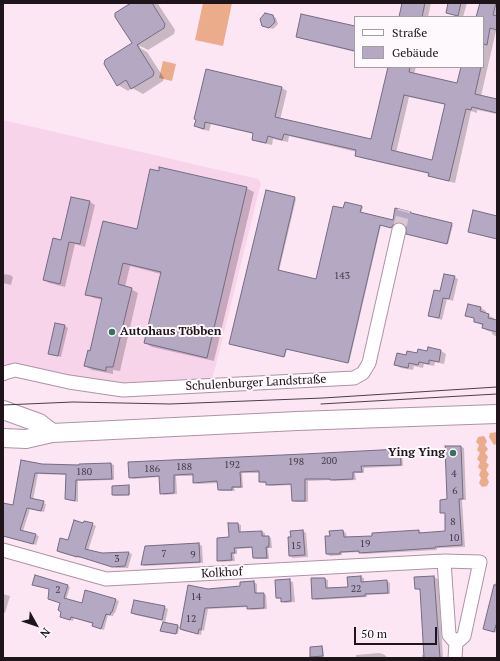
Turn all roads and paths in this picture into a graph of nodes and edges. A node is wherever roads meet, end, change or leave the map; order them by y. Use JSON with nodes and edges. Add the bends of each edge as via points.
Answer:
{"nodes":[{"id":1,"x":399,"y":230,"type":"tunnel mouth"},
{"id":2,"x":3,"y":374,"type":"edge"},
{"id":3,"x":3,"y":410,"type":"edge"},
{"id":4,"x":497,"y":414,"type":"edge"},
{"id":5,"x":52,"y":432,"type":"junction"},
{"id":6,"x":3,"y":438,"type":"edge"},
{"id":7,"x":3,"y":550,"type":"edge"},
{"id":8,"x":444,"y":561,"type":"junction"},
{"id":9,"x":452,"y":639,"type":"junction"},
{"id":10,"x":455,"y":658,"type":"edge"}],
"edges":[{"from":1,"to":2,"type":"street","name":"Schulenburger Landstraße","via":[[369,363],[363,373],[354,378],[123,390],[15,370]]},
{"from":3,"to":5,"type":"main road","via":[[39,423]]},
{"from":4,"to":5,"type":"main road"},
{"from":5,"to":6,"type":"main road","via":[[26,439]]},
{"from":7,"to":8,"type":"street","name":"Kolkhof","via":[[106,579]]},
{"from":8,"to":9,"type":"street"},
{"from":8,"to":9,"type":"street","name":"Kolkhof","via":[[480,562],[464,636]]},
{"from":9,"to":10,"type":"street"}]}
